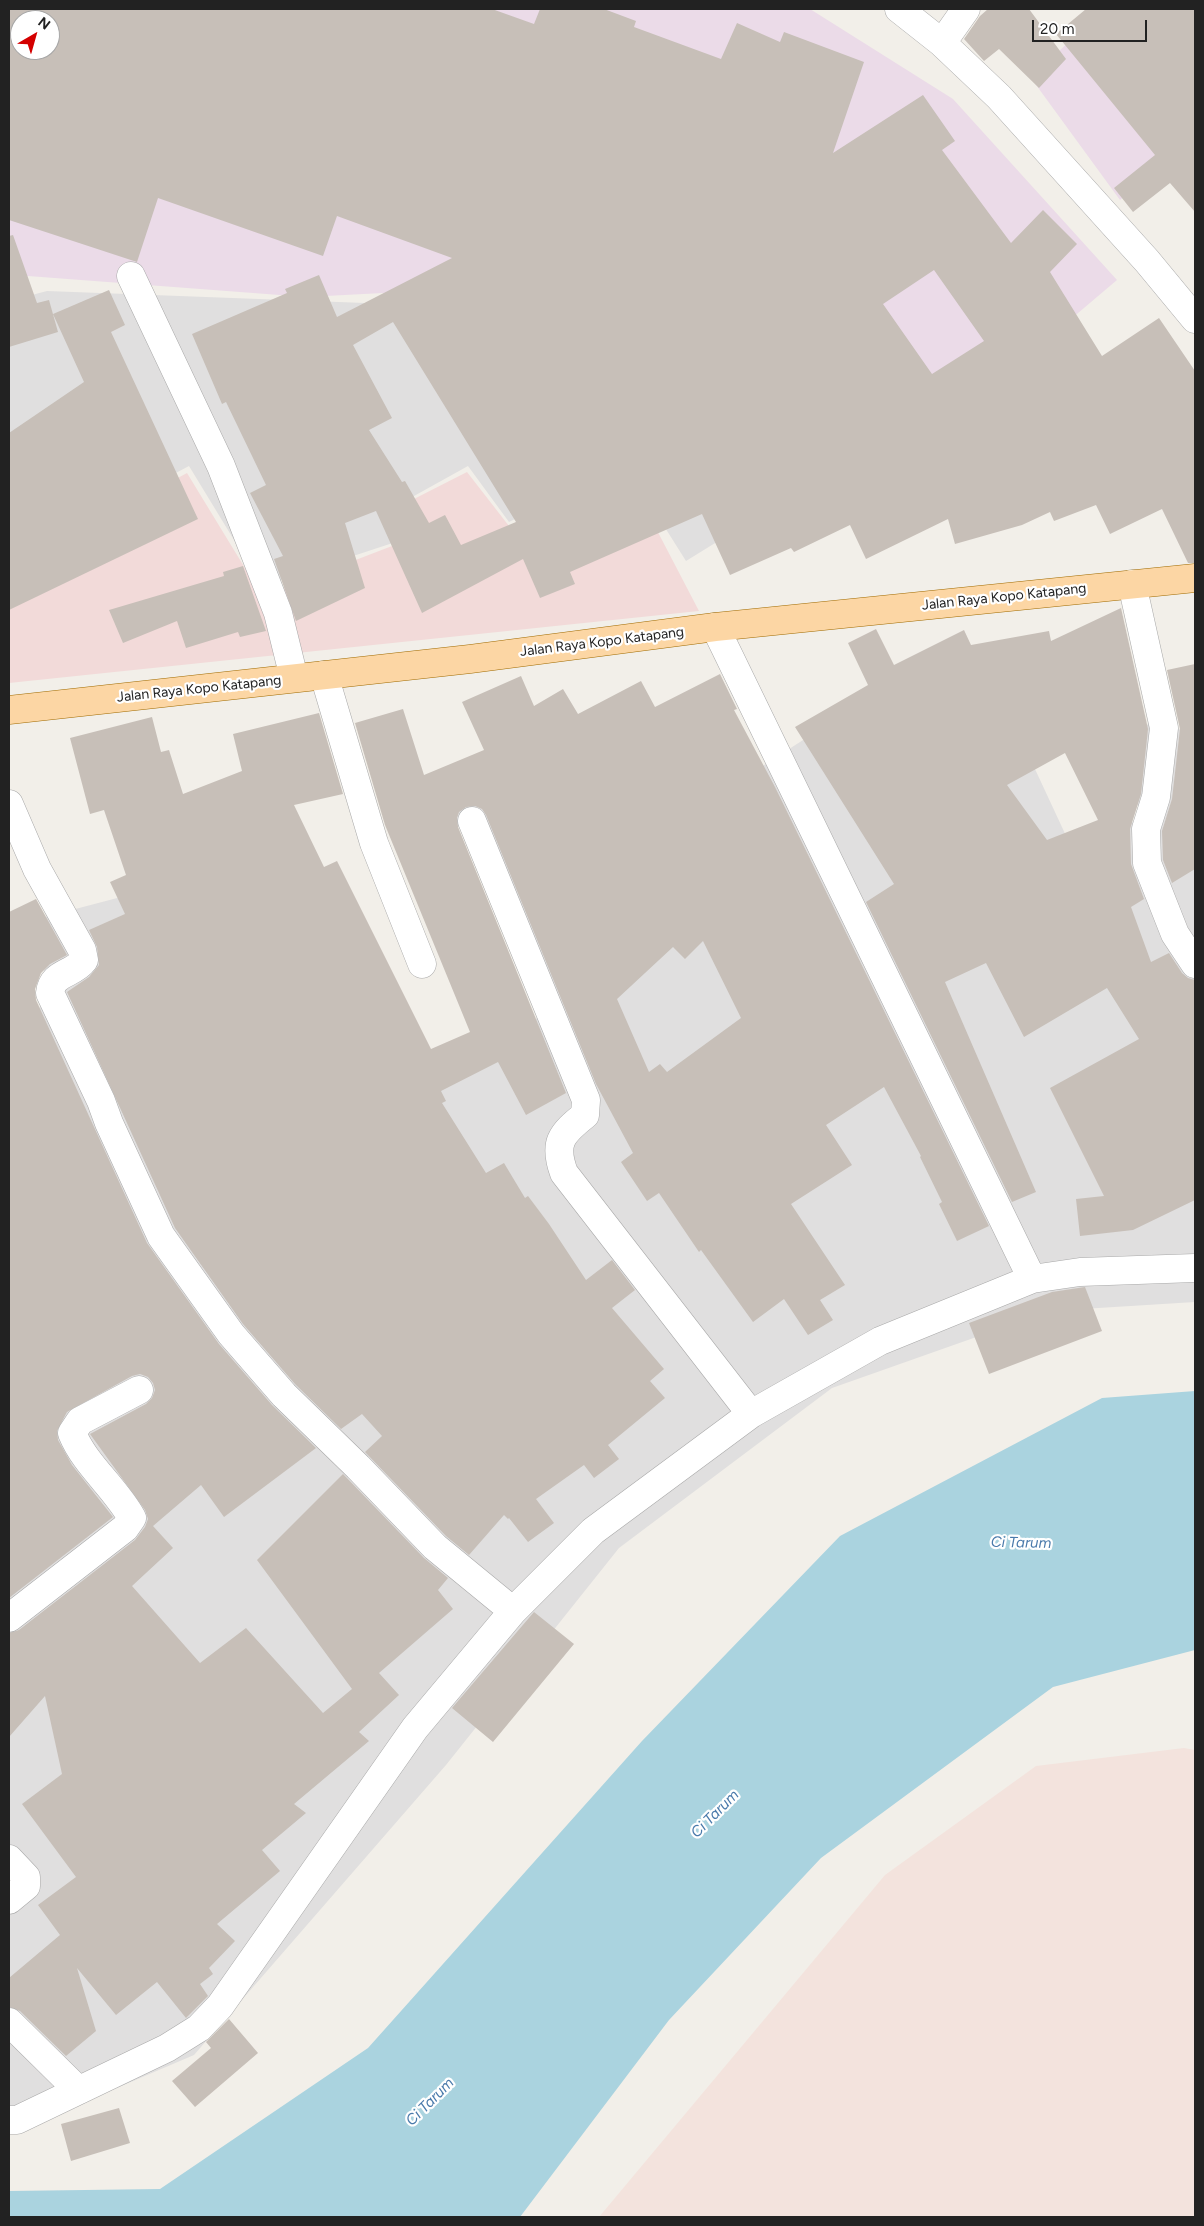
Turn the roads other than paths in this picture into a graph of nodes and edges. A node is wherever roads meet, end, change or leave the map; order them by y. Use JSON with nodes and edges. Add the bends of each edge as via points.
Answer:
{"nodes":[{"id":1,"x":899,"y":9,"type":"edge"},
{"id":2,"x":966,"y":9,"type":"edge"},
{"id":3,"x":942,"y":43,"type":"junction"},
{"id":4,"x":130,"y":276,"type":"dead end"},
{"id":5,"x":1195,"y":319,"type":"edge"},
{"id":6,"x":1195,"y":578,"type":"edge"},
{"id":7,"x":1132,"y":584,"type":"junction"},
{"id":8,"x":715,"y":628,"type":"junction"},
{"id":9,"x":324,"y":675,"type":"junction"},
{"id":10,"x":294,"y":678,"type":"junction"},
{"id":11,"x":9,"y":710,"type":"edge"},
{"id":12,"x":9,"y":804,"type":"edge"},
{"id":13,"x":472,"y":821,"type":"dead end"},
{"id":14,"x":422,"y":964,"type":"dead end"},
{"id":15,"x":1195,"y":964,"type":"edge"},
{"id":16,"x":1195,"y":1268,"type":"edge"},
{"id":17,"x":1032,"y":1279,"type":"junction"},
{"id":18,"x":139,"y":1390,"type":"dead end"},
{"id":19,"x":751,"y":1414,"type":"junction"},
{"id":20,"x":513,"y":1611,"type":"junction"},
{"id":21,"x":9,"y":1618,"type":"edge"},
{"id":22,"x":9,"y":1859,"type":"edge"},
{"id":23,"x":9,"y":1900,"type":"edge"},
{"id":24,"x":9,"y":2022,"type":"edge"},
{"id":25,"x":78,"y":2090,"type":"junction"},
{"id":26,"x":9,"y":2120,"type":"edge"}],
"edges":[{"from":1,"to":3,"type":"street"},
{"from":2,"to":3,"type":"street"},
{"from":3,"to":5,"type":"street","via":[[999,96]]},
{"from":4,"to":10,"type":"street","via":[[221,466],[278,613]]},
{"from":6,"to":7,"type":"main road","name":"Jalan Raya Kopo Katapang"},
{"from":7,"to":8,"type":"main road","name":"Jalan Raya Kopo Katapang"},
{"from":7,"to":15,"type":"street","via":[[1164,728],[1156,797],[1146,829],[1148,862],[1175,934]]},
{"from":8,"to":9,"type":"main road","name":"Jalan Raya Kopo Katapang"},
{"from":8,"to":17,"type":"street"},
{"from":9,"to":10,"type":"main road","name":"Jalan Raya Kopo Katapang"},
{"from":9,"to":14,"type":"street","via":[[374,843]]},
{"from":10,"to":11,"type":"main road","name":"Jalan Raya Kopo Katapang"},
{"from":12,"to":20,"type":"street","via":[[37,869],[82,950],[84,960],[78,968],[58,976],[51,984],[50,993],[161,1236],[231,1334],[284,1396],[435,1547]]},
{"from":13,"to":19,"type":"street","via":[[586,1100],[585,1115],[560,1139],[557,1155],[564,1173]]},
{"from":16,"to":17,"type":"street","via":[[1080,1272]]},
{"from":17,"to":19,"type":"street","via":[[880,1341]]},
{"from":18,"to":21,"type":"street","via":[[80,1422],[72,1432],[77,1446],[132,1518],[125,1528]]},
{"from":19,"to":20,"type":"street","via":[[593,1532]]},
{"from":20,"to":25,"type":"street","via":[[415,1728],[220,2006],[199,2028],[167,2048]]},
{"from":22,"to":23,"type":"street","via":[[26,1877],[26,1886]]},
{"from":24,"to":25,"type":"street"},
{"from":25,"to":26,"type":"street","via":[[17,2120]]}]}
